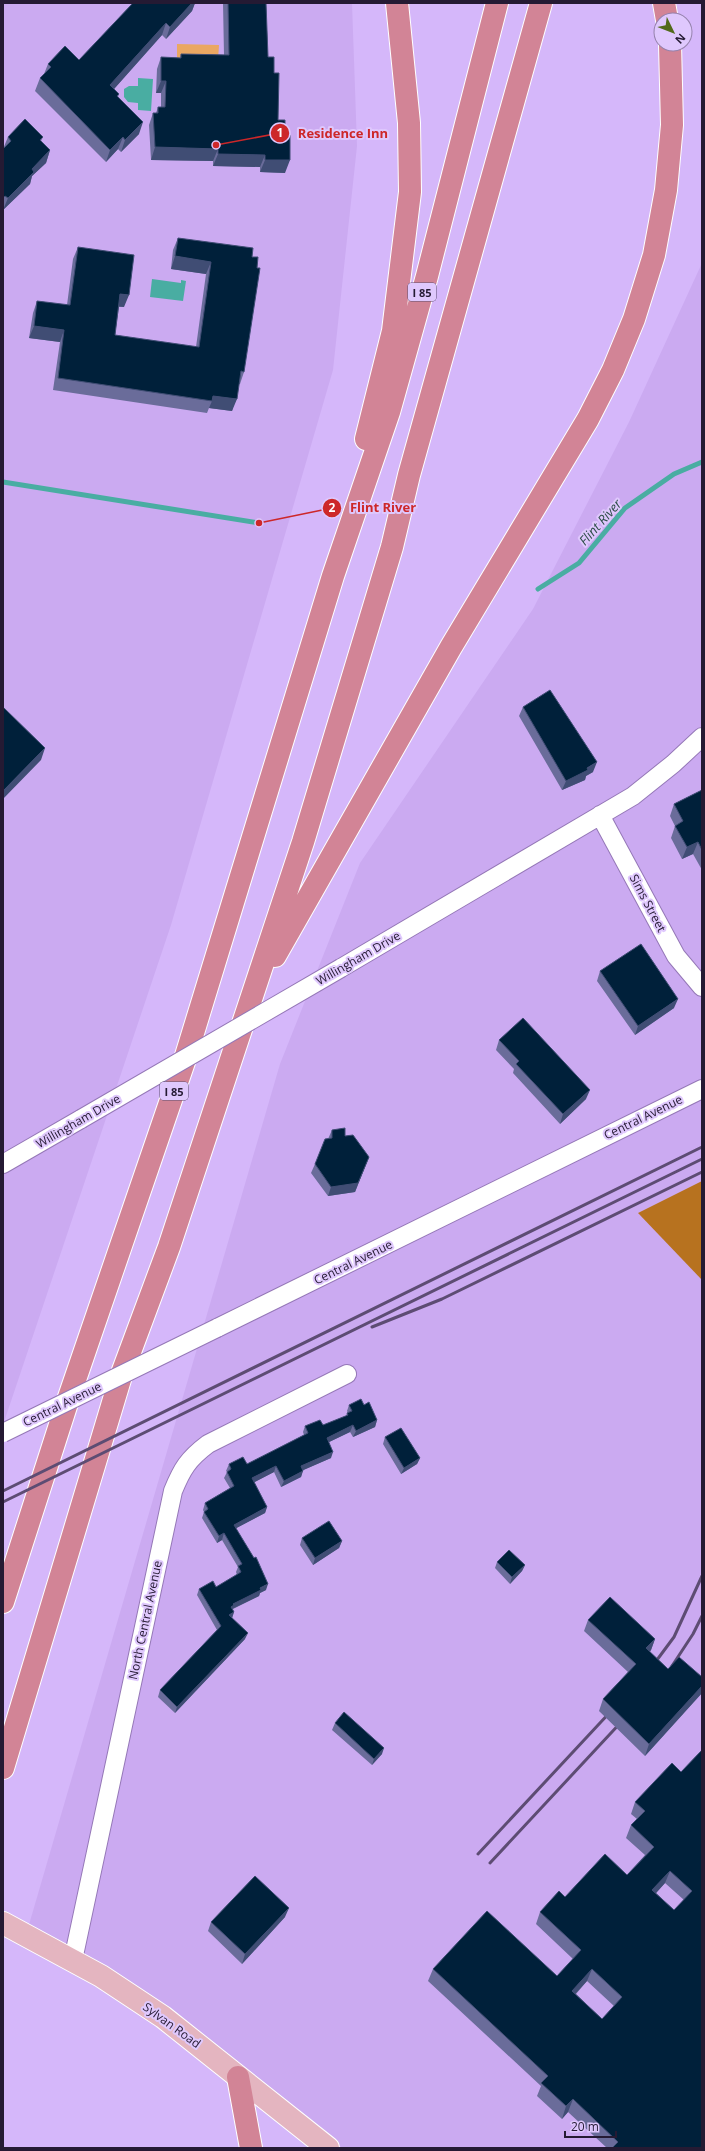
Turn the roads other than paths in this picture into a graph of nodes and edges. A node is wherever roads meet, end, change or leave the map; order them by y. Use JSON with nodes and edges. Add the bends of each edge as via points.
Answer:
{"nodes":[{"id":1,"x":397,"y":3,"type":"edge"},
{"id":2,"x":497,"y":3,"type":"edge"},
{"id":3,"x":541,"y":3,"type":"edge"},
{"id":4,"x":670,"y":52,"type":"edge"},
{"id":5,"x":333,"y":576,"type":"junction"},
{"id":6,"x":702,"y":737,"type":"edge"},
{"id":7,"x":600,"y":815,"type":"junction"},
{"id":8,"x":702,"y":987,"type":"edge"},
{"id":9,"x":252,"y":997,"type":"junction"},
{"id":10,"x":702,"y":1089,"type":"edge"},
{"id":11,"x":3,"y":1164,"type":"edge"},
{"id":12,"x":347,"y":1374,"type":"dead end"},
{"id":13,"x":3,"y":1433,"type":"edge"},
{"id":14,"x":3,"y":1602,"type":"edge"},
{"id":15,"x":3,"y":1768,"type":"edge"},
{"id":16,"x":3,"y":1923,"type":"edge"},
{"id":17,"x":73,"y":1960,"type":"junction"},
{"id":18,"x":238,"y":2077,"type":"junction"},
{"id":19,"x":251,"y":2148,"type":"edge"},
{"id":20,"x":328,"y":2148,"type":"edge"}],
"edges":[{"from":1,"to":5,"type":"highway","via":[[409,123],[410,192],[393,331]]},
{"from":2,"to":5,"type":"highway","number":"I 85","via":[[427,276],[389,412]]},
{"from":3,"to":9,"type":"highway","via":[[409,475],[392,547],[303,842]]},
{"from":4,"to":9,"type":"highway","via":[[672,125],[666,190],[654,255],[634,319],[613,370],[588,419],[451,647]]},
{"from":5,"to":14,"type":"highway","number":"I 85","via":[[184,1059],[67,1403]]},
{"from":6,"to":7,"type":"street","name":"Willingham Drive","via":[[633,796]]},
{"from":7,"to":8,"type":"street","name":"Sims Street","via":[[676,956]]},
{"from":7,"to":11,"type":"street","name":"Willingham Drive","bridge":true},
{"from":9,"to":15,"type":"highway","via":[[169,1247],[121,1376]]},
{"from":10,"to":13,"type":"street","name":"Central Avenue","bridge":true},
{"from":12,"to":17,"type":"street","name":"North Central Avenue","via":[[208,1444],[192,1456],[181,1471],[173,1491]]},
{"from":16,"to":17,"type":"main road","name":"Sylvan Road"},
{"from":17,"to":18,"type":"main road","name":"Sylvan Road","via":[[163,2017]]},
{"from":18,"to":19,"type":"highway"},
{"from":18,"to":20,"type":"main road","name":"Sylvan Road"}]}
